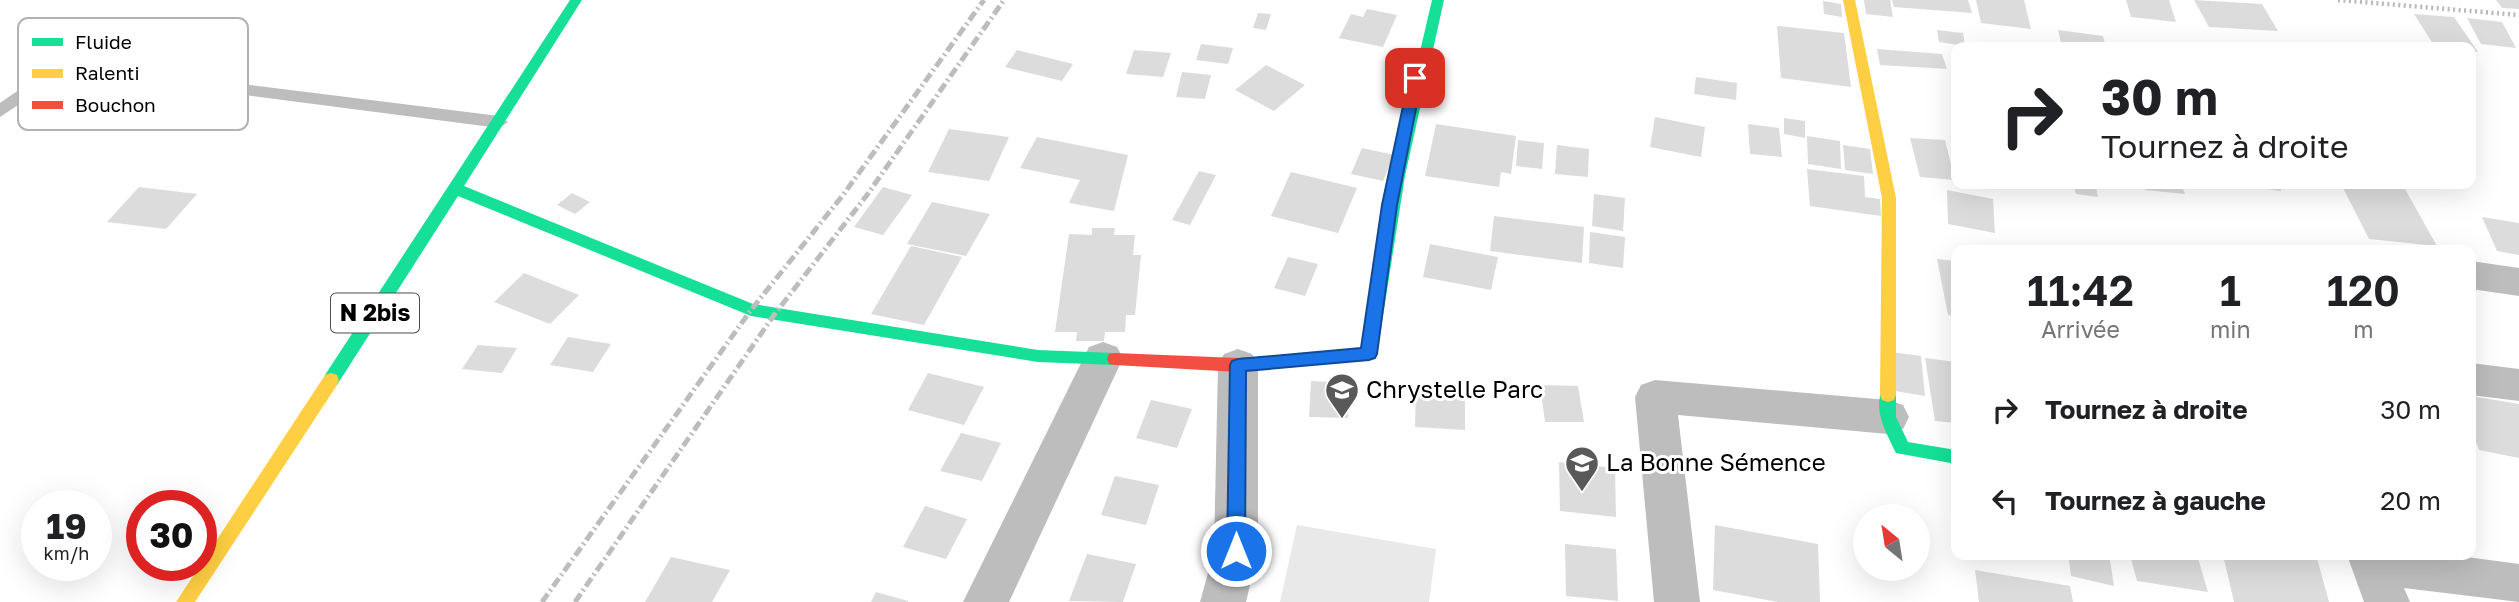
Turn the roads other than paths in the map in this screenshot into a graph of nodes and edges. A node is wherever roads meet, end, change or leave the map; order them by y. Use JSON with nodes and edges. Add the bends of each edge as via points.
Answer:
{"nodes":[{"id":1,"x":576,"y":0,"type":"edge"},
{"id":2,"x":1438,"y":0,"type":"edge"},
{"id":3,"x":1849,"y":0,"type":"edge"},
{"id":4,"x":248,"y":90,"type":"edge"},
{"id":5,"x":18,"y":99,"type":"edge"},
{"id":6,"x":0,"y":111,"type":"edge"},
{"id":7,"x":499,"y":122,"type":"junction"},
{"id":8,"x":456,"y":190,"type":"junction"},
{"id":9,"x":2476,"y":276,"type":"edge"},
{"id":10,"x":2519,"y":282,"type":"edge"},
{"id":11,"x":1103,"y":358,"type":"junction"},
{"id":12,"x":1238,"y":365,"type":"junction"},
{"id":13,"x":2476,"y":380,"type":"edge"},
{"id":14,"x":2519,"y":385,"type":"edge"},
{"id":15,"x":1888,"y":417,"type":"junction"},
{"id":16,"x":1951,"y":456,"type":"edge"},
{"id":17,"x":2376,"y":574,"type":"edge"},
{"id":18,"x":2519,"y":584,"type":"edge"},
{"id":19,"x":185,"y":602,"type":"edge"},
{"id":20,"x":986,"y":602,"type":"edge"},
{"id":21,"x":1223,"y":602,"type":"edge"},
{"id":22,"x":1677,"y":602,"type":"edge"}],
"edges":[{"from":1,"to":7,"type":"street","number":"N 2bis"},
{"from":2,"to":12,"type":"street","via":[[1415,78],[1389,205],[1369,354]]},
{"from":3,"to":15,"type":"street","via":[[1889,198]]},
{"from":4,"to":7,"type":"lane"},
{"from":5,"to":6,"type":"lane"},
{"from":7,"to":8,"type":"street","number":"N 2bis"},
{"from":8,"to":11,"type":"street","via":[[751,310],[1038,356]]},
{"from":8,"to":19,"type":"street","number":"N 2bis"},
{"from":9,"to":10,"type":"street"},
{"from":11,"to":12,"type":"street"},
{"from":11,"to":20,"type":"street"},
{"from":12,"to":21,"type":"street","via":[[1236,551]]},
{"from":13,"to":14,"type":"street"},
{"from":15,"to":16,"type":"street","via":[[1902,448]]},
{"from":15,"to":22,"type":"street","via":[[1655,397]]},
{"from":17,"to":18,"type":"street"}]}
